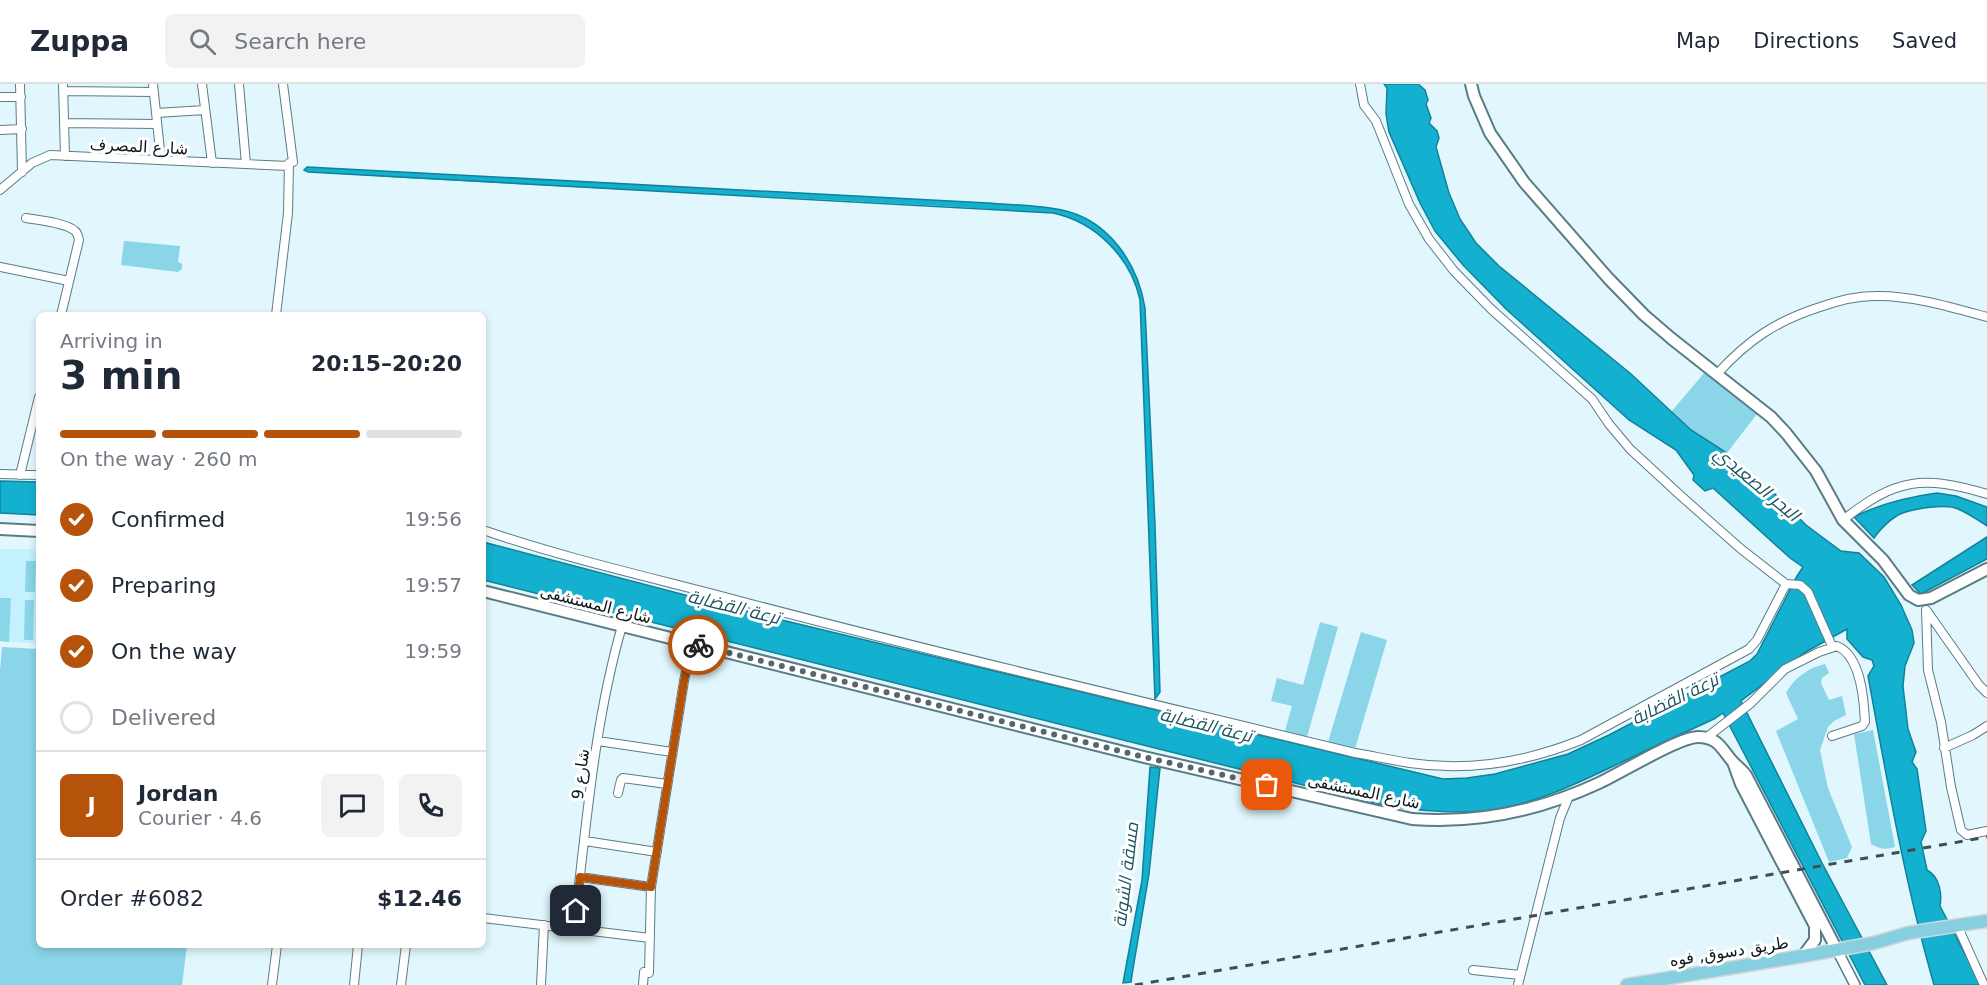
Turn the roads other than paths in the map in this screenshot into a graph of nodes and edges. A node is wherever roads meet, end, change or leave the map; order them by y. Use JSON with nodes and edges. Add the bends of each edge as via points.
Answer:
{"nodes":[{"id":1,"x":21,"y":84,"type":"edge"},
{"id":2,"x":202,"y":84,"type":"edge"},
{"id":3,"x":239,"y":84,"type":"edge"},
{"id":4,"x":283,"y":84,"type":"edge"},
{"id":5,"x":1360,"y":84,"type":"edge"},
{"id":6,"x":1471,"y":84,"type":"edge"},
{"id":7,"x":63,"y":88,"type":"edge"},
{"id":8,"x":153,"y":88,"type":"edge"},
{"id":9,"x":0,"y":97,"type":"edge"},
{"id":10,"x":21,"y":97,"type":"junction"},
{"id":11,"x":205,"y":110,"type":"junction"},
{"id":12,"x":156,"y":113,"type":"junction"},
{"id":13,"x":64,"y":123,"type":"junction"},
{"id":14,"x":157,"y":124,"type":"junction"},
{"id":15,"x":21,"y":129,"type":"junction"},
{"id":16,"x":0,"y":130,"type":"edge"},
{"id":17,"x":65,"y":156,"type":"junction"},
{"id":18,"x":161,"y":160,"type":"junction"},
{"id":19,"x":212,"y":163,"type":"junction"},
{"id":20,"x":290,"y":163,"type":"junction"},
{"id":21,"x":246,"y":164,"type":"junction"},
{"id":22,"x":22,"y":172,"type":"junction"},
{"id":23,"x":0,"y":190,"type":"edge"},
{"id":24,"x":26,"y":218,"type":"dead end"},
{"id":25,"x":0,"y":267,"type":"edge"},
{"id":26,"x":69,"y":281,"type":"junction"},
{"id":27,"x":62,"y":312,"type":"edge"},
{"id":28,"x":276,"y":312,"type":"edge"},
{"id":29,"x":1987,"y":317,"type":"edge"},
{"id":30,"x":1717,"y":374,"type":"junction"},
{"id":31,"x":36,"y":415,"type":"edge"},
{"id":32,"x":0,"y":474,"type":"edge"},
{"id":33,"x":20,"y":475,"type":"junction"},
{"id":34,"x":36,"y":476,"type":"edge"},
{"id":35,"x":1987,"y":494,"type":"edge"},
{"id":36,"x":1846,"y":524,"type":"junction"},
{"id":37,"x":0,"y":530,"type":"edge"},
{"id":38,"x":36,"y":531,"type":"edge"},
{"id":39,"x":486,"y":531,"type":"edge"},
{"id":40,"x":1987,"y":569,"type":"edge"},
{"id":41,"x":1786,"y":584,"type":"junction"},
{"id":42,"x":486,"y":592,"type":"edge"},
{"id":43,"x":1918,"y":600,"type":"junction"},
{"id":44,"x":1926,"y":610,"type":"junction"},
{"id":45,"x":622,"y":626,"type":"junction"},
{"id":46,"x":692,"y":644,"type":"junction"},
{"id":47,"x":1832,"y":646,"type":"junction"},
{"id":48,"x":1987,"y":693,"type":"edge"},
{"id":49,"x":1987,"y":726,"type":"edge"},
{"id":50,"x":1832,"y":736,"type":"dead end"},
{"id":51,"x":1706,"y":738,"type":"junction"},
{"id":52,"x":598,"y":741,"type":"junction"},
{"id":53,"x":1944,"y":748,"type":"junction"},
{"id":54,"x":672,"y":752,"type":"junction"},
{"id":55,"x":667,"y":784,"type":"junction"},
{"id":56,"x":618,"y":793,"type":"dead end"},
{"id":57,"x":1569,"y":796,"type":"junction"},
{"id":58,"x":1987,"y":831,"type":"edge"},
{"id":59,"x":585,"y":841,"type":"junction"},
{"id":60,"x":657,"y":852,"type":"junction"},
{"id":61,"x":580,"y":877,"type":"junction"},
{"id":62,"x":651,"y":887,"type":"junction"},
{"id":63,"x":1811,"y":911,"type":"junction"},
{"id":64,"x":486,"y":918,"type":"edge"},
{"id":65,"x":1987,"y":921,"type":"edge"},
{"id":66,"x":544,"y":925,"type":"junction"},
{"id":67,"x":1954,"y":926,"type":"junction"},
{"id":68,"x":574,"y":928,"type":"junction"},
{"id":69,"x":650,"y":938,"type":"junction"},
{"id":70,"x":277,"y":948,"type":"edge"},
{"id":71,"x":358,"y":948,"type":"edge"},
{"id":72,"x":406,"y":948,"type":"edge"},
{"id":73,"x":1837,"y":950,"type":"junction"},
{"id":74,"x":1803,"y":956,"type":"junction"},
{"id":75,"x":1473,"y":970,"type":"dead end"},
{"id":76,"x":1520,"y":975,"type":"junction"},
{"id":77,"x":272,"y":985,"type":"edge"},
{"id":78,"x":354,"y":985,"type":"edge"},
{"id":79,"x":401,"y":985,"type":"edge"},
{"id":80,"x":541,"y":985,"type":"edge"},
{"id":81,"x":643,"y":985,"type":"edge"},
{"id":82,"x":1518,"y":985,"type":"edge"},
{"id":83,"x":1627,"y":985,"type":"edge"},
{"id":84,"x":1855,"y":985,"type":"edge"},
{"id":85,"x":1984,"y":985,"type":"edge"}],
"edges":[{"from":1,"to":10,"type":"street"},
{"from":2,"to":11,"type":"street"},
{"from":3,"to":21,"type":"street"},
{"from":4,"to":20,"type":"street"},
{"from":5,"to":41,"type":"street","via":[[1364,105],[1377,121],[1409,204],[1454,271],[1592,399],[1630,449]]},
{"from":6,"to":30,"type":"main road","via":[[1490,133],[1524,182],[1624,295]]},
{"from":7,"to":8,"type":"street"},
{"from":7,"to":13,"type":"street"},
{"from":8,"to":12,"type":"street"},
{"from":9,"to":10,"type":"street"},
{"from":10,"to":15,"type":"street"},
{"from":11,"to":12,"type":"street"},
{"from":11,"to":19,"type":"street"},
{"from":12,"to":14,"type":"street"},
{"from":13,"to":14,"type":"street"},
{"from":13,"to":17,"type":"street"},
{"from":14,"to":18,"type":"street"},
{"from":15,"to":16,"type":"street"},
{"from":15,"to":22,"type":"street"},
{"from":17,"to":18,"type":"street","name":"شارع المصرف"},
{"from":17,"to":22,"type":"street","name":"شارع المصرف","via":[[43,157]]},
{"from":18,"to":19,"type":"street","name":"شارع المصرف"},
{"from":19,"to":21,"type":"street","name":"شارع المصرف"},
{"from":20,"to":21,"type":"street","name":"شارع المصرف"},
{"from":20,"to":28,"type":"street"},
{"from":22,"to":23,"type":"street","name":"شارع المصرف"},
{"from":24,"to":26,"type":"street","via":[[76,232],[79,240]]},
{"from":25,"to":26,"type":"street"},
{"from":26,"to":27,"type":"street"},
{"from":29,"to":30,"type":"street","via":[[1903,298],[1853,298],[1778,322]]},
{"from":30,"to":36,"type":"main road","via":[[1786,433],[1816,471]]},
{"from":31,"to":33,"type":"street"},
{"from":32,"to":33,"type":"street"},
{"from":33,"to":34,"type":"street"},
{"from":35,"to":36,"type":"street","via":[[1935,482],[1902,486],[1868,501]]},
{"from":36,"to":43,"type":"main road"},
{"from":37,"to":38,"type":"main road"},
{"from":39,"to":41,"type":"street","via":[[572,559],[832,625],[1355,753],[1434,766],[1507,762],[1581,740],[1749,649]]},
{"from":40,"to":43,"type":"main road","via":[[1931,598]]},
{"from":41,"to":47,"type":"street","via":[[1800,585],[1808,591]]},
{"from":42,"to":45,"type":"main road","name":"شارع المستشفى"},
{"from":43,"to":44,"type":"street"},
{"from":44,"to":48,"type":"street"},
{"from":44,"to":53,"type":"street","via":[[1928,670]]},
{"from":45,"to":46,"type":"main road","name":"شارع المستشفى"},
{"from":45,"to":52,"type":"street","name":"شارع 9"},
{"from":46,"to":54,"type":"street"},
{"from":46,"to":57,"type":"main road","name":"شارع المستشفى","via":[[1144,757],[1404,817],[1473,819]]},
{"from":47,"to":50,"type":"street","via":[[1842,648],[1854,662],[1865,718],[1862,726]]},
{"from":47,"to":51,"type":"street","via":[[1785,669],[1761,694]]},
{"from":49,"to":53,"type":"street"},
{"from":51,"to":57,"type":"main road","name":"شارع المستشفى","via":[[1687,738]]},
{"from":51,"to":63,"type":"main road","via":[[1722,747],[1733,762],[1738,779]]},
{"from":52,"to":54,"type":"street"},
{"from":52,"to":59,"type":"street","name":"شارع 9"},
{"from":53,"to":58,"type":"street","via":[[1961,830],[1967,835]]},
{"from":54,"to":55,"type":"street"},
{"from":55,"to":56,"type":"street","via":[[622,778]]},
{"from":55,"to":60,"type":"street"},
{"from":57,"to":76,"type":"street"},
{"from":59,"to":60,"type":"street"},
{"from":59,"to":61,"type":"street","name":"شارع 9"},
{"from":60,"to":62,"type":"street"},
{"from":61,"to":62,"type":"street"},
{"from":61,"to":68,"type":"street","name":"شارع 9"},
{"from":62,"to":69,"type":"street"},
{"from":63,"to":73,"type":"main road"},
{"from":63,"to":74,"type":"main road","via":[[1816,935]]},
{"from":64,"to":66,"type":"street"},
{"from":65,"to":67,"type":"main road"},
{"from":66,"to":68,"type":"street"},
{"from":66,"to":80,"type":"street"},
{"from":67,"to":73,"type":"main road","name":"طريق دسوق, فوه"},
{"from":67,"to":85,"type":"street"},
{"from":68,"to":69,"type":"street"},
{"from":69,"to":81,"type":"street"},
{"from":70,"to":77,"type":"street"},
{"from":71,"to":78,"type":"street"},
{"from":72,"to":79,"type":"street"},
{"from":73,"to":74,"type":"main road","name":"طريق دسوق, فوه"},
{"from":73,"to":84,"type":"street"},
{"from":74,"to":83,"type":"main road","name":"طريق دسوق, فوه"},
{"from":75,"to":76,"type":"street"},
{"from":76,"to":82,"type":"street"}]}
